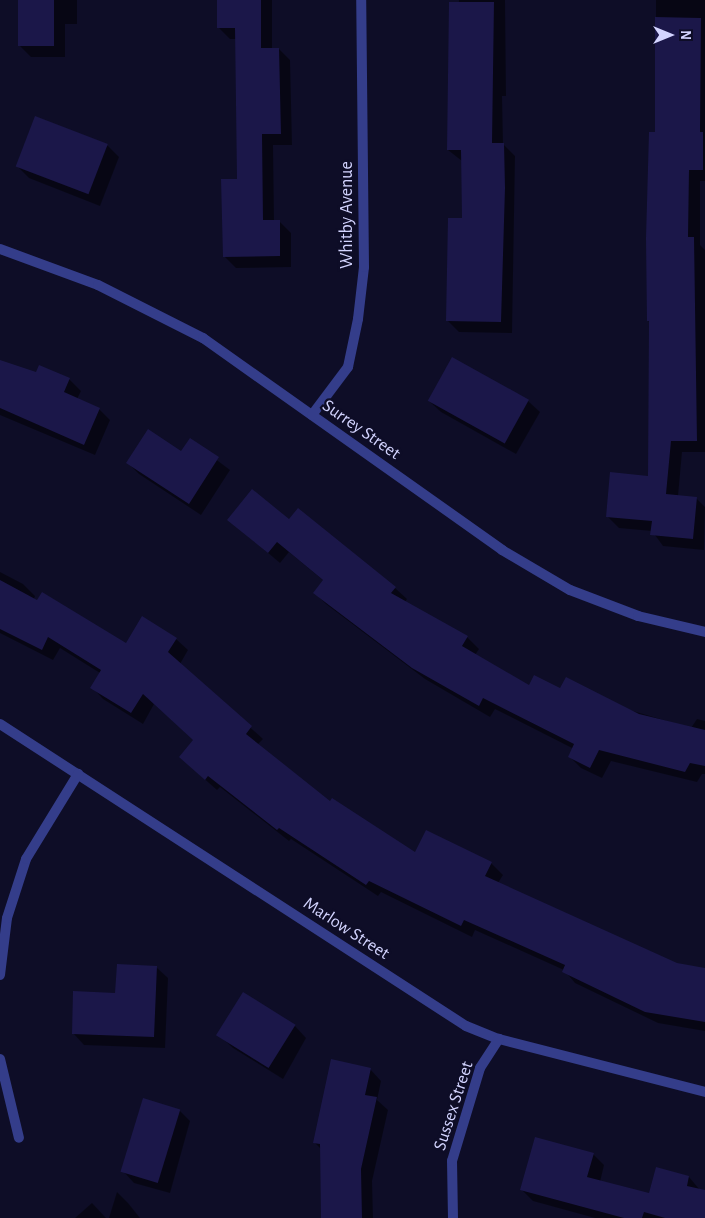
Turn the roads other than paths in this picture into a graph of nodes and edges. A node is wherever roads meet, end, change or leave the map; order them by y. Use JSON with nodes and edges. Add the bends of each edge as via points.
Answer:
{"nodes":[{"id":1,"x":360,"y":0,"type":"edge"},
{"id":2,"x":0,"y":249,"type":"edge"},
{"id":3,"x":312,"y":416,"type":"junction"},
{"id":4,"x":705,"y":632,"type":"edge"},
{"id":5,"x":0,"y":724,"type":"edge"},
{"id":6,"x":78,"y":774,"type":"junction"},
{"id":7,"x":0,"y":975,"type":"edge"},
{"id":8,"x":500,"y":1039,"type":"junction"},
{"id":9,"x":0,"y":1059,"type":"edge"},
{"id":10,"x":705,"y":1092,"type":"edge"},
{"id":11,"x":19,"y":1138,"type":"dead end"},
{"id":12,"x":453,"y":1218,"type":"edge"}],
"edges":[{"from":1,"to":3,"type":"street","name":"Whitby Avenue","via":[[364,276],[348,367]]},
{"from":2,"to":3,"type":"street","name":"Surrey Street","via":[[98,285],[174,322],[202,338]]},
{"from":3,"to":4,"type":"street","name":"Surrey Street","via":[[502,550],[570,590],[638,616]]},
{"from":5,"to":6,"type":"street","name":"Marlow Street"},
{"from":6,"to":7,"type":"street","via":[[26,859],[7,918]]},
{"from":6,"to":8,"type":"street","name":"Marlow Street","via":[[466,1026]]},
{"from":8,"to":10,"type":"street","name":"Marlow Street"},
{"from":8,"to":12,"type":"street","name":"Sussex Street","via":[[480,1068],[452,1161]]},
{"from":9,"to":11,"type":"street"}]}
